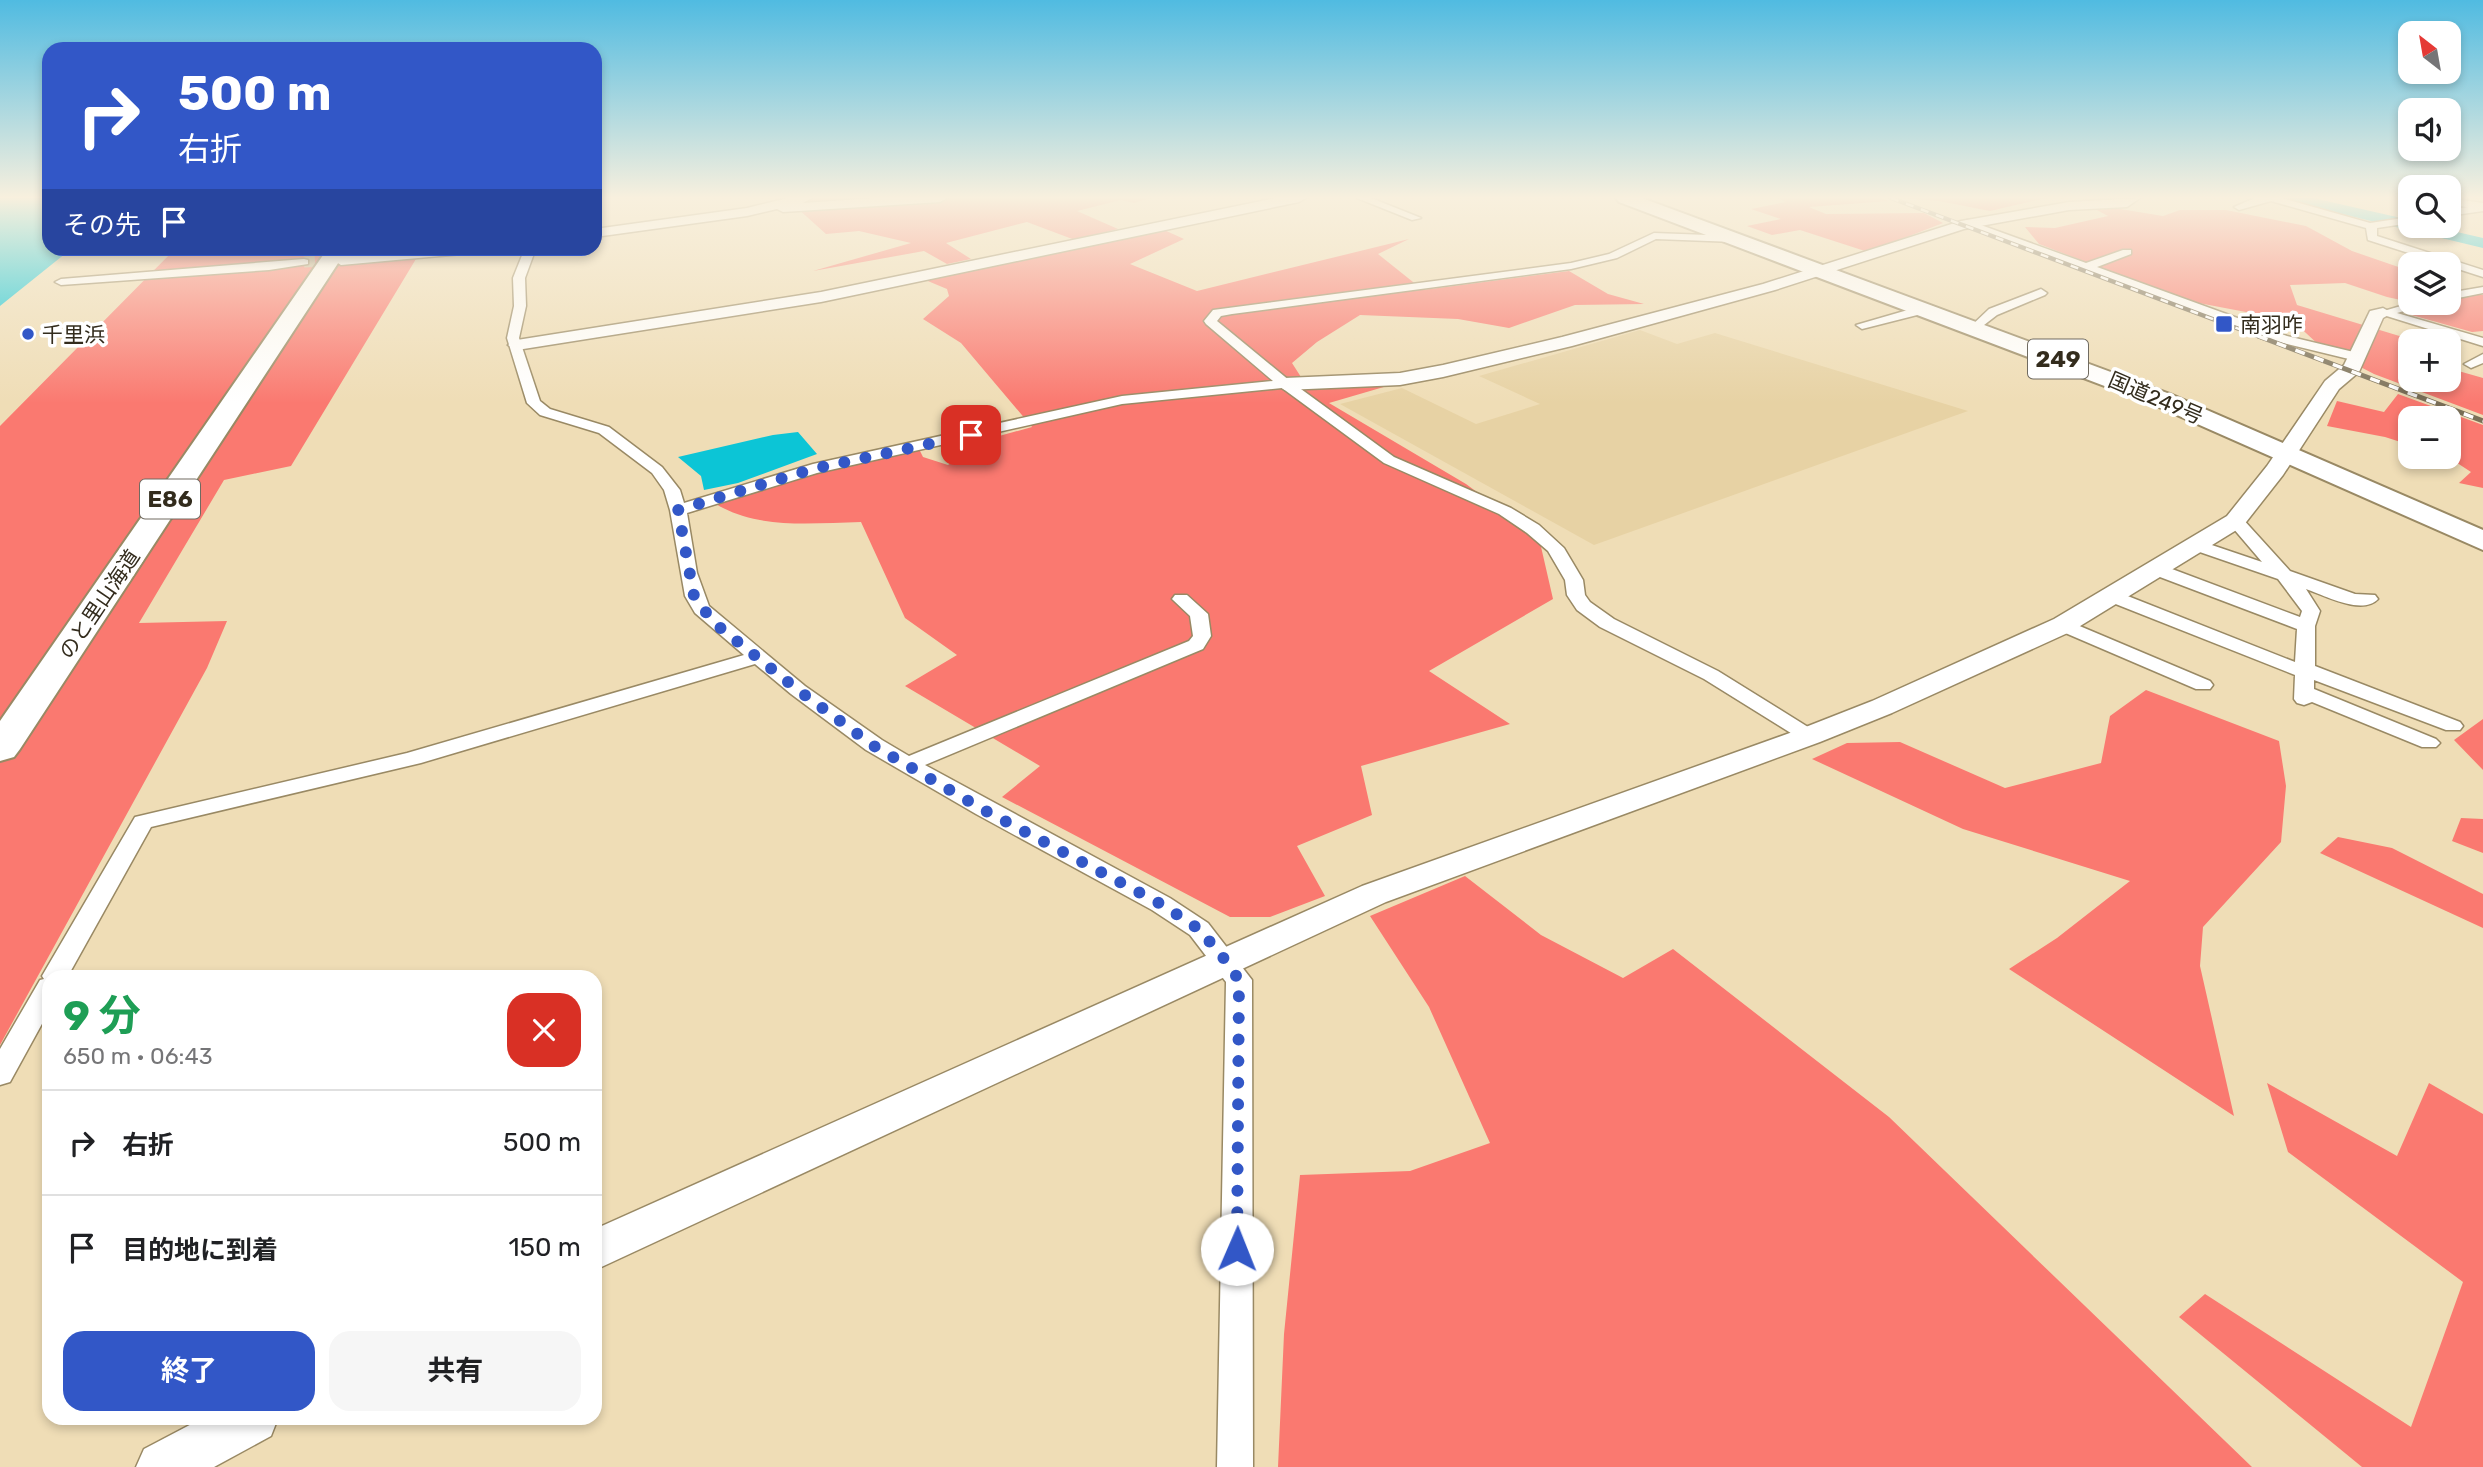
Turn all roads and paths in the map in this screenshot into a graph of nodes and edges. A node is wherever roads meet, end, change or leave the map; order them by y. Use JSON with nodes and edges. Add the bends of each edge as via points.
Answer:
{"nodes":[{"id":1,"x":272,"y":266,"type":"edge"},
{"id":2,"x":319,"y":266,"type":"edge"},
{"id":3,"x":319,"y":266,"type":"edge"},
{"id":4,"x":524,"y":266,"type":"edge"},
{"id":5,"x":973,"y":266,"type":"edge"},
{"id":6,"x":1568,"y":266,"type":"edge"},
{"id":7,"x":1807,"y":266,"type":"edge"},
{"id":8,"x":1838,"y":266,"type":"edge"},
{"id":9,"x":2459,"y":266,"type":"edge"},
{"id":10,"x":2474,"y":266,"type":"edge"},
{"id":11,"x":2086,"y":267,"type":"edge"},
{"id":12,"x":2464,"y":268,"type":"junction"},
{"id":13,"x":1822,"y":272,"type":"junction"},
{"id":14,"x":2483,"y":274,"type":"edge"},
{"id":15,"x":61,"y":282,"type":"dead end"},
{"id":16,"x":2483,"y":290,"type":"edge"},
{"id":17,"x":2041,"y":293,"type":"dead end"},
{"id":18,"x":2461,"y":294,"type":"edge"},
{"id":19,"x":1925,"y":309,"type":"junction"},
{"id":20,"x":2398,"y":309,"type":"edge"},
{"id":21,"x":2383,"y":313,"type":"junction"},
{"id":22,"x":1862,"y":326,"type":"dead end"},
{"id":23,"x":1975,"y":328,"type":"junction"},
{"id":24,"x":2483,"y":342,"type":"edge"},
{"id":25,"x":517,"y":345,"type":"junction"},
{"id":26,"x":2357,"y":357,"type":"junction"},
{"id":27,"x":1285,"y":384,"type":"junction"},
{"id":28,"x":2287,"y":454,"type":"junction"},
{"id":29,"x":678,"y":510,"type":"junction"},
{"id":30,"x":2235,"y":521,"type":"junction"},
{"id":31,"x":2483,"y":541,"type":"edge"},
{"id":32,"x":2197,"y":545,"type":"junction"},
{"id":33,"x":2158,"y":570,"type":"junction"},
{"id":34,"x":2286,"y":576,"type":"junction"},
{"id":35,"x":2114,"y":597,"type":"junction"},
{"id":36,"x":1181,"y":598,"type":"dead end"},
{"id":37,"x":2369,"y":599,"type":"dead end"},
{"id":38,"x":2063,"y":625,"type":"junction"},
{"id":39,"x":2306,"y":626,"type":"junction"},
{"id":40,"x":757,"y":657,"type":"junction"},
{"id":41,"x":2304,"y":683,"type":"junction"},
{"id":42,"x":2203,"y":685,"type":"dead end"},
{"id":43,"x":0,"y":710,"type":"edge"},
{"id":44,"x":2453,"y":726,"type":"dead end"},
{"id":45,"x":1809,"y":736,"type":"junction"},
{"id":46,"x":2429,"y":743,"type":"dead end"},
{"id":47,"x":0,"y":749,"type":"edge"},
{"id":48,"x":907,"y":765,"type":"junction"},
{"id":49,"x":1225,"y":960,"type":"junction"},
{"id":50,"x":58,"y":970,"type":"edge"},
{"id":51,"x":42,"y":1000,"type":"edge"},
{"id":52,"x":0,"y":1074,"type":"edge"},
{"id":53,"x":602,"y":1248,"type":"edge"},
{"id":54,"x":240,"y":1425,"type":"edge"},
{"id":55,"x":162,"y":1467,"type":"edge"},
{"id":56,"x":1236,"y":1467,"type":"edge"}],
"edges":[{"from":1,"to":15,"type":"street"},
{"from":2,"to":43,"type":"highway","name":"のと里山海道","number":"E86"},
{"from":3,"to":47,"type":"highway","name":"のと里山海道","number":"E86"},
{"from":4,"to":25,"type":"street","via":[[513,338]]},
{"from":5,"to":25,"type":"street","via":[[823,297]]},
{"from":6,"to":27,"type":"street","via":[[1232,310],[1210,318]]},
{"from":7,"to":13,"type":"highway","name":"国道249号","number":"249"},
{"from":8,"to":13,"type":"street"},
{"from":9,"to":12,"type":"street"},
{"from":10,"to":12,"type":"street"},
{"from":11,"to":26,"type":"street","via":[[2291,341]]},
{"from":12,"to":14,"type":"street"},
{"from":13,"to":19,"type":"highway","name":"国道249号","number":"249"},
{"from":13,"to":27,"type":"street","via":[[1566,342],[1401,379]]},
{"from":16,"to":18,"type":"street"},
{"from":17,"to":23,"type":"street","via":[[1993,312]]},
{"from":19,"to":22,"type":"street"},
{"from":19,"to":23,"type":"highway","name":"国道249号","number":"249"},
{"from":20,"to":21,"type":"street"},
{"from":21,"to":24,"type":"street"},
{"from":21,"to":26,"type":"street","via":[[2376,316]]},
{"from":23,"to":28,"type":"highway","name":"国道249号","number":"249","via":[[2150,394]]},
{"from":25,"to":29,"type":"street","via":[[538,408],[595,426],[617,440],[657,470],[672,490]]},
{"from":26,"to":28,"type":"street","via":[[2352,368],[2332,385]]},
{"from":27,"to":29,"type":"street","via":[[1122,400],[824,467]]},
{"from":27,"to":45,"type":"street","via":[[1389,460],[1505,511],[1533,529],[1555,548],[1583,606],[1607,623],[1711,675]]},
{"from":28,"to":30,"type":"street"},
{"from":28,"to":31,"type":"highway","name":"国道249号","number":"249"},
{"from":29,"to":40,"type":"street","via":[[694,596],[713,622]]},
{"from":30,"to":32,"type":"street"},
{"from":30,"to":34,"type":"street"},
{"from":32,"to":33,"type":"street"},
{"from":32,"to":34,"type":"street"},
{"from":33,"to":35,"type":"street"},
{"from":33,"to":39,"type":"street"},
{"from":34,"to":37,"type":"street","via":[[2353,599]]},
{"from":34,"to":39,"type":"street","via":[[2311,611]]},
{"from":35,"to":38,"type":"street"},
{"from":35,"to":41,"type":"street"},
{"from":36,"to":48,"type":"street","via":[[1199,614],[1202,636],[1196,645]]},
{"from":38,"to":42,"type":"street"},
{"from":38,"to":45,"type":"street"},
{"from":39,"to":41,"type":"street"},
{"from":40,"to":48,"type":"street","via":[[874,746]]},
{"from":40,"to":50,"type":"street","via":[[413,758],[143,822]]},
{"from":41,"to":44,"type":"street"},
{"from":41,"to":46,"type":"street"},
{"from":45,"to":49,"type":"street","via":[[1374,894]]},
{"from":48,"to":49,"type":"street","via":[[1161,904],[1199,929]]},
{"from":49,"to":53,"type":"street"},
{"from":49,"to":56,"type":"street","via":[[1239,980]]},
{"from":51,"to":52,"type":"street"},
{"from":54,"to":55,"type":"street"}]}
